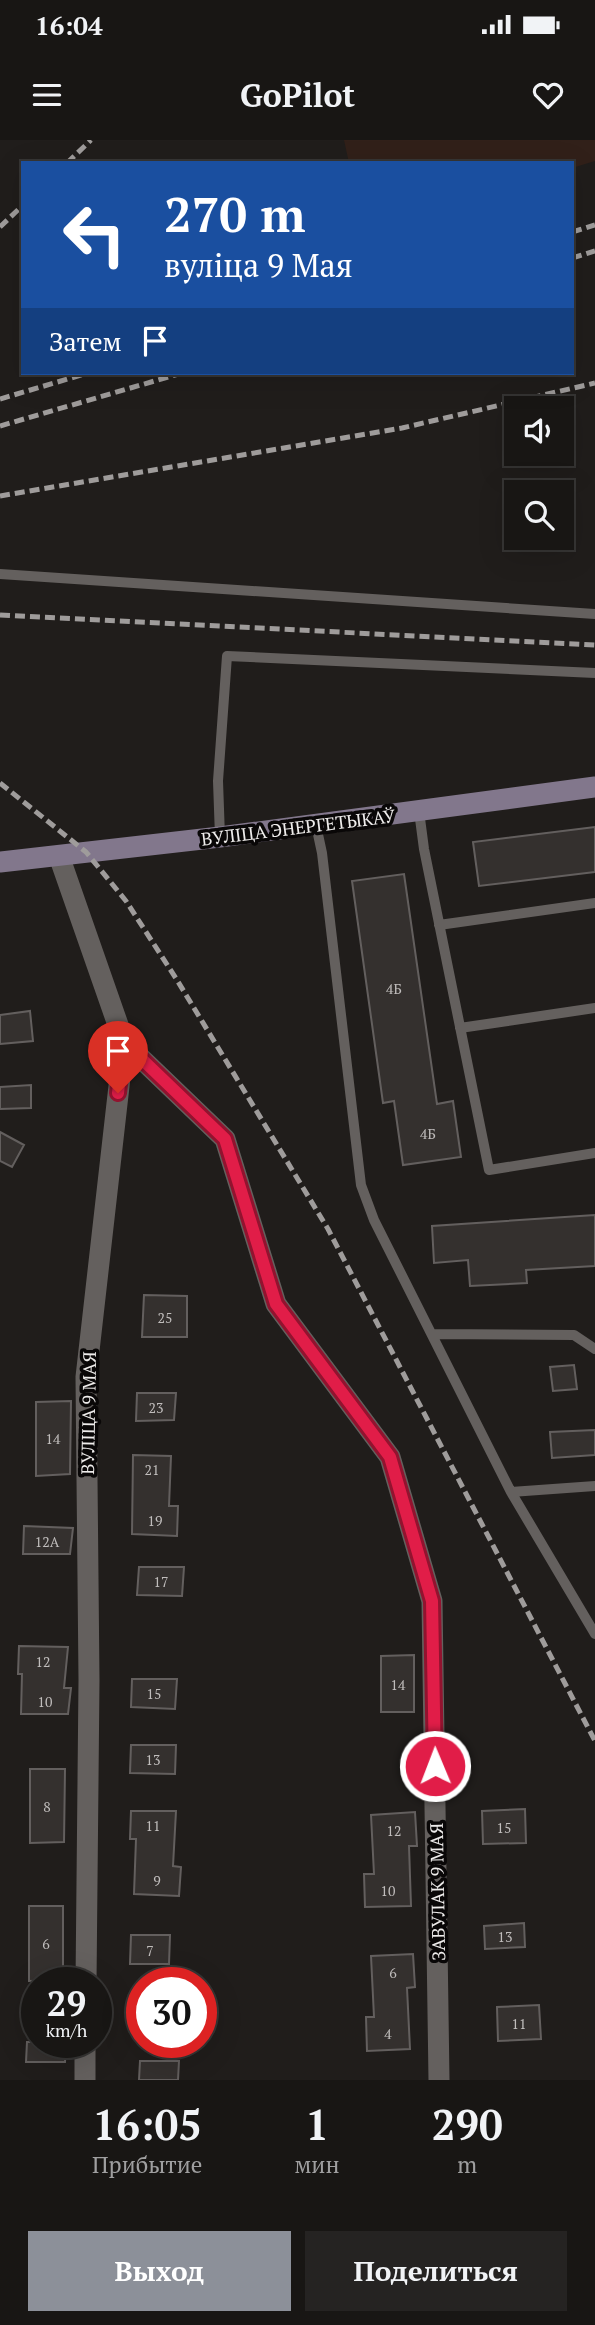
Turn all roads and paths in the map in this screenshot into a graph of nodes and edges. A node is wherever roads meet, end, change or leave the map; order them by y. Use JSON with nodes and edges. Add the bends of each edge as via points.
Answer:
{"nodes":[{"id":1,"x":0,"y":574,"type":"edge"},
{"id":2,"x":595,"y":614,"type":"edge"},
{"id":3,"x":595,"y":673,"type":"edge"},
{"id":4,"x":595,"y":788,"type":"edge"},
{"id":5,"x":419,"y":811,"type":"junction"},
{"id":6,"x":316,"y":825,"type":"junction"},
{"id":7,"x":220,"y":837,"type":"junction"},
{"id":8,"x":59,"y":856,"type":"junction"},
{"id":9,"x":0,"y":862,"type":"edge"},
{"id":10,"x":595,"y":903,"type":"edge"},
{"id":11,"x":439,"y":925,"type":"junction"},
{"id":12,"x":595,"y":1008,"type":"edge"},
{"id":13,"x":460,"y":1028,"type":"junction"},
{"id":14,"x":124,"y":1042,"type":"junction"},
{"id":15,"x":595,"y":1153,"type":"edge"},
{"id":16,"x":432,"y":1334,"type":"junction"},
{"id":17,"x":595,"y":1349,"type":"edge"},
{"id":18,"x":595,"y":1486,"type":"edge"},
{"id":19,"x":512,"y":1492,"type":"junction"},
{"id":20,"x":595,"y":1634,"type":"edge"},
{"id":21,"x":86,"y":1967,"type":"edge"},
{"id":22,"x":85,"y":2058,"type":"edge"},
{"id":23,"x":85,"y":2080,"type":"edge"},
{"id":24,"x":439,"y":2080,"type":"edge"}],
"edges":[{"from":1,"to":2,"type":"lane"},
{"from":3,"to":7,"type":"lane","via":[[227,656],[218,780]]},
{"from":4,"to":5,"type":"main road","name":"ВУЛІЦА ЭНЕРГЕТЫКАЎ"},
{"from":5,"to":6,"type":"main road","name":"ВУЛІЦА ЭНЕРГЕТЫКАЎ"},
{"from":5,"to":11,"type":"lane"},
{"from":6,"to":7,"type":"main road","name":"ВУЛІЦА ЭНЕРГЕТЫКАЎ"},
{"from":6,"to":16,"type":"lane","via":[[361,1185],[373,1220]]},
{"from":7,"to":8,"type":"main road","name":"ВУЛІЦА ЭНЕРГЕТЫКАЎ"},
{"from":8,"to":9,"type":"main road","name":"ВУЛІЦА ЭНЕРГЕТЫКАЎ"},
{"from":8,"to":14,"type":"street","name":"ВУЛІЦА 9 МАЯ"},
{"from":10,"to":11,"type":"lane"},
{"from":11,"to":13,"type":"lane"},
{"from":12,"to":13,"type":"lane"},
{"from":13,"to":15,"type":"lane","via":[[489,1170]]},
{"from":14,"to":21,"type":"street","name":"ВУЛІЦА 9 МАЯ","via":[[86,1377]]},
{"from":14,"to":24,"type":"street","name":"ЗАВУЛАК 9 МАЯ","via":[[225,1139],[276,1304],[390,1457],[432,1601]]},
{"from":16,"to":17,"type":"lane","via":[[574,1335]]},
{"from":16,"to":19,"type":"lane"},
{"from":18,"to":19,"type":"lane"},
{"from":19,"to":20,"type":"lane"},
{"from":22,"to":23,"type":"street"}]}
